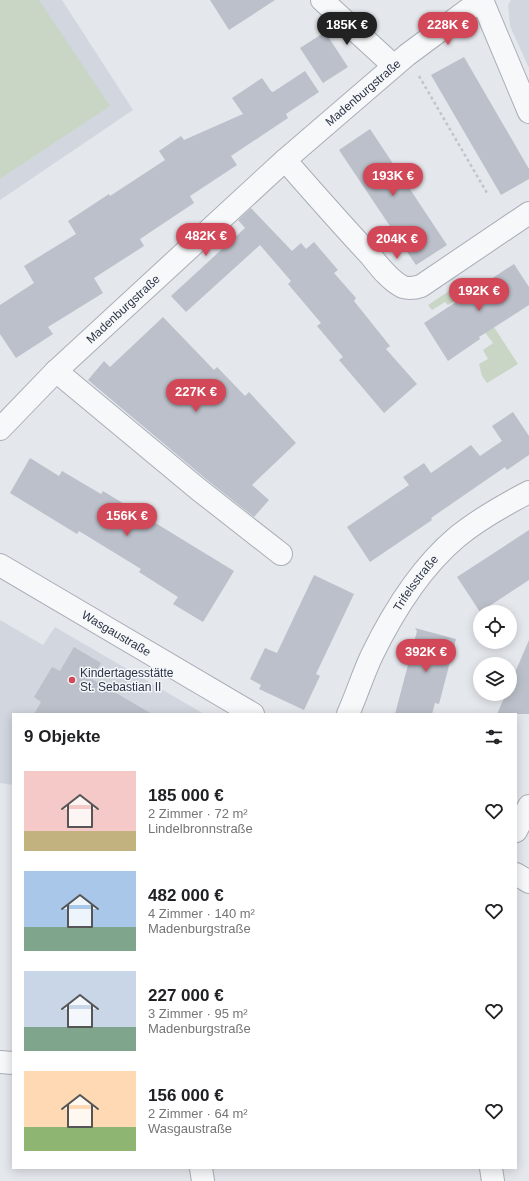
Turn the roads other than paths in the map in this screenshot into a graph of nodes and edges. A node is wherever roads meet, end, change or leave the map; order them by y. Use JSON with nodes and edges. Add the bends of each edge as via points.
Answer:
{"nodes":[{"id":1,"x":322,"y":0,"type":"edge"},
{"id":2,"x":482,"y":0,"type":"edge"},
{"id":3,"x":401,"y":61,"type":"junction"},
{"id":4,"x":529,"y":112,"type":"edge"},
{"id":5,"x":286,"y":160,"type":"junction"},
{"id":6,"x":529,"y":213,"type":"edge"},
{"id":7,"x":56,"y":371,"type":"junction"},
{"id":8,"x":0,"y":429,"type":"edge"},
{"id":9,"x":529,"y":492,"type":"edge"},
{"id":10,"x":281,"y":554,"type":"dead end"},
{"id":11,"x":0,"y":566,"type":"edge"},
{"id":12,"x":243,"y":712,"type":"edge"},
{"id":13,"x":348,"y":713,"type":"edge"},
{"id":14,"x":529,"y":806,"type":"edge"},
{"id":15,"x":517,"y":829,"type":"edge"},
{"id":16,"x":517,"y":875,"type":"edge"},
{"id":17,"x":529,"y":882,"type":"edge"},
{"id":18,"x":0,"y":1062,"type":"edge"},
{"id":19,"x":12,"y":1063,"type":"edge"},
{"id":20,"x":201,"y":1169,"type":"edge"},
{"id":21,"x":491,"y":1169,"type":"edge"},
{"id":22,"x":203,"y":1181,"type":"edge"},
{"id":23,"x":493,"y":1181,"type":"edge"}],
"edges":[{"from":1,"to":3,"type":"street"},
{"from":2,"to":3,"type":"street","name":"Madenburgstraße"},
{"from":2,"to":4,"type":"street","name":"Madenburgstraße"},
{"from":3,"to":5,"type":"street","name":"Madenburgstraße"},
{"from":5,"to":6,"type":"street","via":[[385,272],[396,282],[412,289],[421,286]]},
{"from":5,"to":7,"type":"street","name":"Madenburgstraße"},
{"from":7,"to":8,"type":"street","name":"Madenburgstraße"},
{"from":7,"to":10,"type":"street"},
{"from":9,"to":13,"type":"street","name":"Trifelsstraße","via":[[493,511],[458,537],[422,573],[384,632]]},
{"from":11,"to":12,"type":"street","name":"Wasgaustraße"},
{"from":14,"to":15,"type":"street"},
{"from":16,"to":17,"type":"street"},
{"from":18,"to":19,"type":"street"},
{"from":20,"to":22,"type":"street"},
{"from":21,"to":23,"type":"street"}]}
